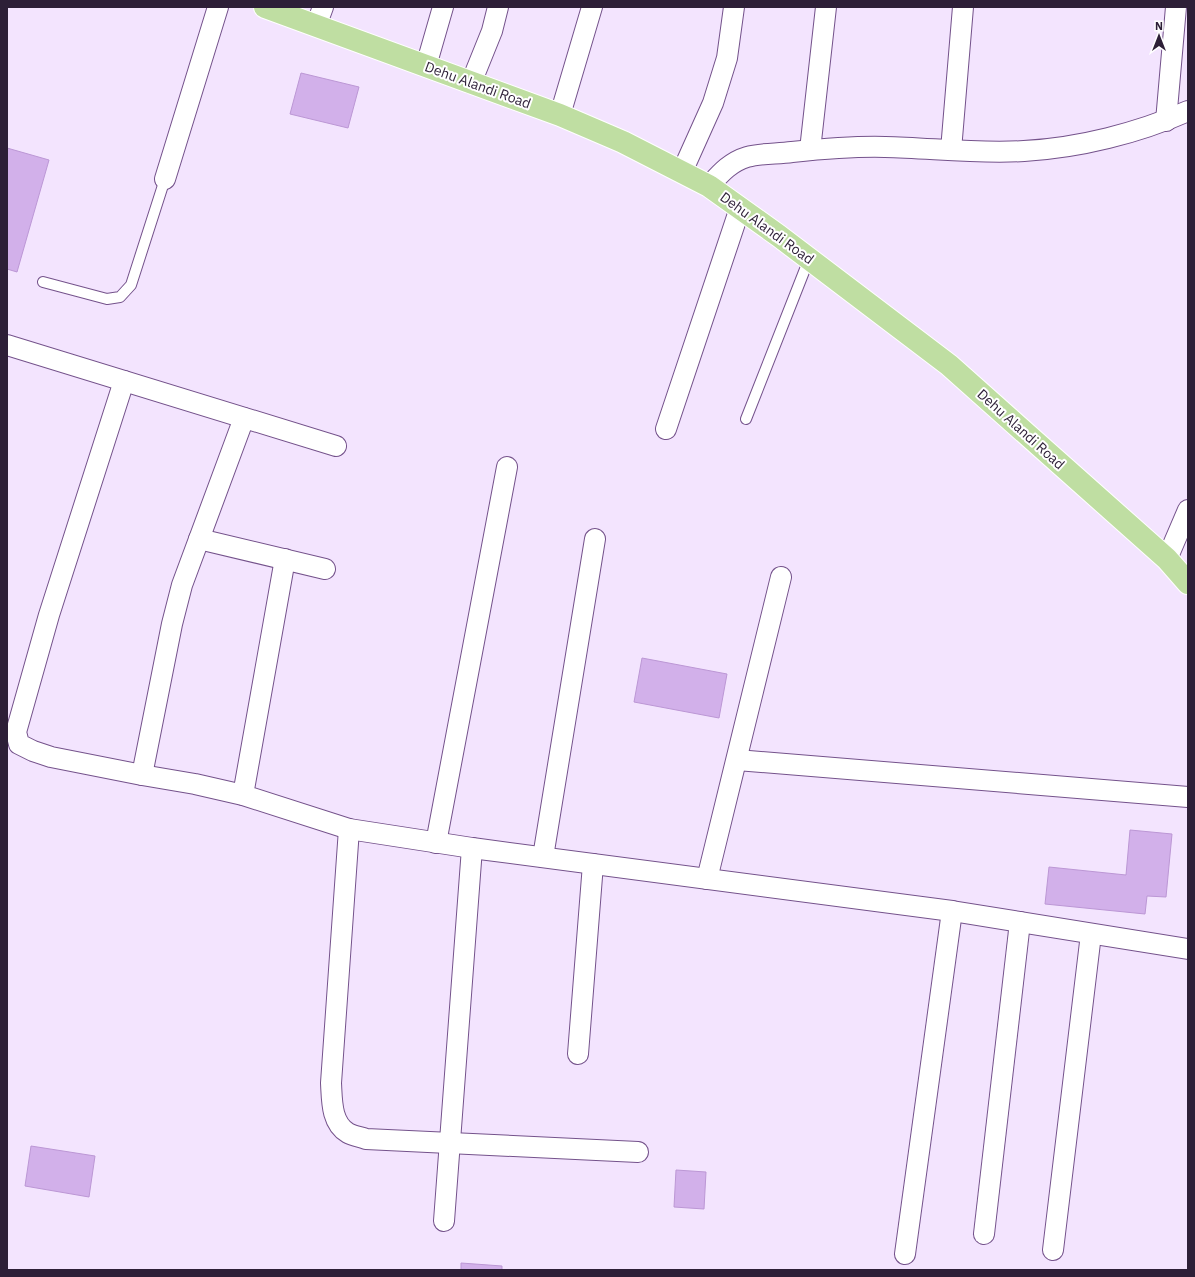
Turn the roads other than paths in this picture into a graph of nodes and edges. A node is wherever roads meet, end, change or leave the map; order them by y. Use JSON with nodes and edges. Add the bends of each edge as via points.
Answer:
{"nodes":[{"id":1,"x":218,"y":7,"type":"edge"},
{"id":2,"x":264,"y":7,"type":"edge"},
{"id":3,"x":443,"y":7,"type":"edge"},
{"id":4,"x":498,"y":7,"type":"edge"},
{"id":5,"x":592,"y":7,"type":"edge"},
{"id":6,"x":734,"y":7,"type":"edge"},
{"id":7,"x":826,"y":7,"type":"edge"},
{"id":8,"x":963,"y":7,"type":"edge"},
{"id":9,"x":1176,"y":7,"type":"edge"},
{"id":10,"x":319,"y":17,"type":"edge"},
{"id":11,"x":426,"y":66,"type":"junction"},
{"id":12,"x":471,"y":83,"type":"junction"},
{"id":13,"x":1188,"y":111,"type":"edge"},
{"id":14,"x":560,"y":115,"type":"junction"},
{"id":15,"x":1166,"y":121,"type":"junction"},
{"id":16,"x":810,"y":150,"type":"junction"},
{"id":17,"x":951,"y":150,"type":"junction"},
{"id":18,"x":682,"y":172,"type":"junction"},
{"id":19,"x":165,"y":179,"type":"joint"},
{"id":20,"x":709,"y":186,"type":"junction"},
{"id":21,"x":740,"y":208,"type":"junction"},
{"id":22,"x":809,"y":259,"type":"junction"},
{"id":23,"x":43,"y":282,"type":"dead end"},
{"id":24,"x":7,"y":345,"type":"edge"},
{"id":25,"x":124,"y":381,"type":"junction"},
{"id":26,"x":244,"y":418,"type":"junction"},
{"id":27,"x":746,"y":420,"type":"dead end"},
{"id":28,"x":666,"y":428,"type":"dead end"},
{"id":29,"x":336,"y":446,"type":"dead end"},
{"id":30,"x":507,"y":467,"type":"dead end"},
{"id":31,"x":1188,"y":510,"type":"edge"},
{"id":32,"x":199,"y":539,"type":"junction"},
{"id":33,"x":595,"y":539,"type":"dead end"},
{"id":34,"x":285,"y":559,"type":"junction"},
{"id":35,"x":1167,"y":559,"type":"junction"},
{"id":36,"x":325,"y":569,"type":"dead end"},
{"id":37,"x":781,"y":577,"type":"dead end"},
{"id":38,"x":1188,"y":583,"type":"edge"},
{"id":39,"x":737,"y":760,"type":"junction"},
{"id":40,"x":142,"y":775,"type":"junction"},
{"id":41,"x":242,"y":795,"type":"junction"},
{"id":42,"x":1188,"y":797,"type":"edge"},
{"id":43,"x":349,"y":829,"type":"junction"},
{"id":44,"x":436,"y":843,"type":"junction"},
{"id":45,"x":472,"y":848,"type":"junction"},
{"id":46,"x":542,"y":857,"type":"junction"},
{"id":47,"x":593,"y":864,"type":"junction"},
{"id":48,"x":707,"y":878,"type":"junction"},
{"id":49,"x":952,"y":911,"type":"junction"},
{"id":50,"x":1020,"y":922,"type":"junction"},
{"id":51,"x":1091,"y":934,"type":"junction"},
{"id":52,"x":1188,"y":949,"type":"edge"},
{"id":53,"x":578,"y":1054,"type":"dead end"},
{"id":54,"x":450,"y":1144,"type":"junction"},
{"id":55,"x":638,"y":1152,"type":"dead end"},
{"id":56,"x":444,"y":1221,"type":"dead end"},
{"id":57,"x":984,"y":1234,"type":"dead end"},
{"id":58,"x":1053,"y":1250,"type":"dead end"},
{"id":59,"x":905,"y":1254,"type":"dead end"}],
"edges":[{"from":1,"to":19,"type":"street"},
{"from":2,"to":10,"type":"main road","name":"Dehu Alandi Road"},
{"from":3,"to":11,"type":"street"},
{"from":4,"to":12,"type":"street","via":[[492,32]]},
{"from":5,"to":14,"type":"street"},
{"from":6,"to":18,"type":"street","via":[[727,58],[716,95]]},
{"from":7,"to":16,"type":"street"},
{"from":8,"to":17,"type":"street"},
{"from":9,"to":15,"type":"street"},
{"from":10,"to":11,"type":"main road","name":"Dehu Alandi Road"},
{"from":11,"to":12,"type":"main road","name":"Dehu Alandi Road"},
{"from":12,"to":14,"type":"main road","name":"Dehu Alandi Road"},
{"from":13,"to":15,"type":"street"},
{"from":14,"to":18,"type":"main road","name":"Dehu Alandi Road","via":[[623,142]]},
{"from":15,"to":17,"type":"street","via":[[1063,147],[1024,151]]},
{"from":16,"to":17,"type":"street","via":[[884,147]]},
{"from":16,"to":20,"type":"street","via":[[747,157],[723,171]]},
{"from":18,"to":20,"type":"main road","name":"Dehu Alandi Road"},
{"from":19,"to":23,"type":"lane","via":[[131,285],[120,297],[107,299]]},
{"from":20,"to":21,"type":"main road","name":"Dehu Alandi Road"},
{"from":21,"to":22,"type":"main road","name":"Dehu Alandi Road"},
{"from":21,"to":28,"type":"street"},
{"from":22,"to":27,"type":"lane"},
{"from":22,"to":35,"type":"main road","name":"Dehu Alandi Road","via":[[949,364]]},
{"from":24,"to":25,"type":"street"},
{"from":25,"to":26,"type":"street"},
{"from":25,"to":40,"type":"street","via":[[54,601],[16,732],[19,744],[33,751]]},
{"from":26,"to":29,"type":"street"},
{"from":26,"to":32,"type":"street"},
{"from":30,"to":44,"type":"street"},
{"from":31,"to":35,"type":"street"},
{"from":32,"to":34,"type":"street"},
{"from":32,"to":40,"type":"street","via":[[182,585],[172,624]]},
{"from":33,"to":46,"type":"street"},
{"from":34,"to":36,"type":"street"},
{"from":34,"to":41,"type":"street"},
{"from":35,"to":38,"type":"main road","name":"Dehu Alandi Road"},
{"from":37,"to":39,"type":"street"},
{"from":39,"to":42,"type":"street"},
{"from":39,"to":48,"type":"street"},
{"from":40,"to":41,"type":"street"},
{"from":41,"to":43,"type":"street"},
{"from":43,"to":44,"type":"street"},
{"from":43,"to":54,"type":"street","via":[[331,1083],[336,1121],[348,1133],[366,1139]]},
{"from":44,"to":45,"type":"street"},
{"from":45,"to":46,"type":"street"},
{"from":45,"to":54,"type":"street"},
{"from":46,"to":47,"type":"street"},
{"from":47,"to":48,"type":"street"},
{"from":47,"to":53,"type":"street"},
{"from":48,"to":49,"type":"street"},
{"from":49,"to":50,"type":"street"},
{"from":49,"to":59,"type":"street"},
{"from":50,"to":51,"type":"street"},
{"from":50,"to":57,"type":"street"},
{"from":51,"to":52,"type":"street"},
{"from":51,"to":58,"type":"street"},
{"from":54,"to":55,"type":"street"},
{"from":54,"to":56,"type":"street"}]}
